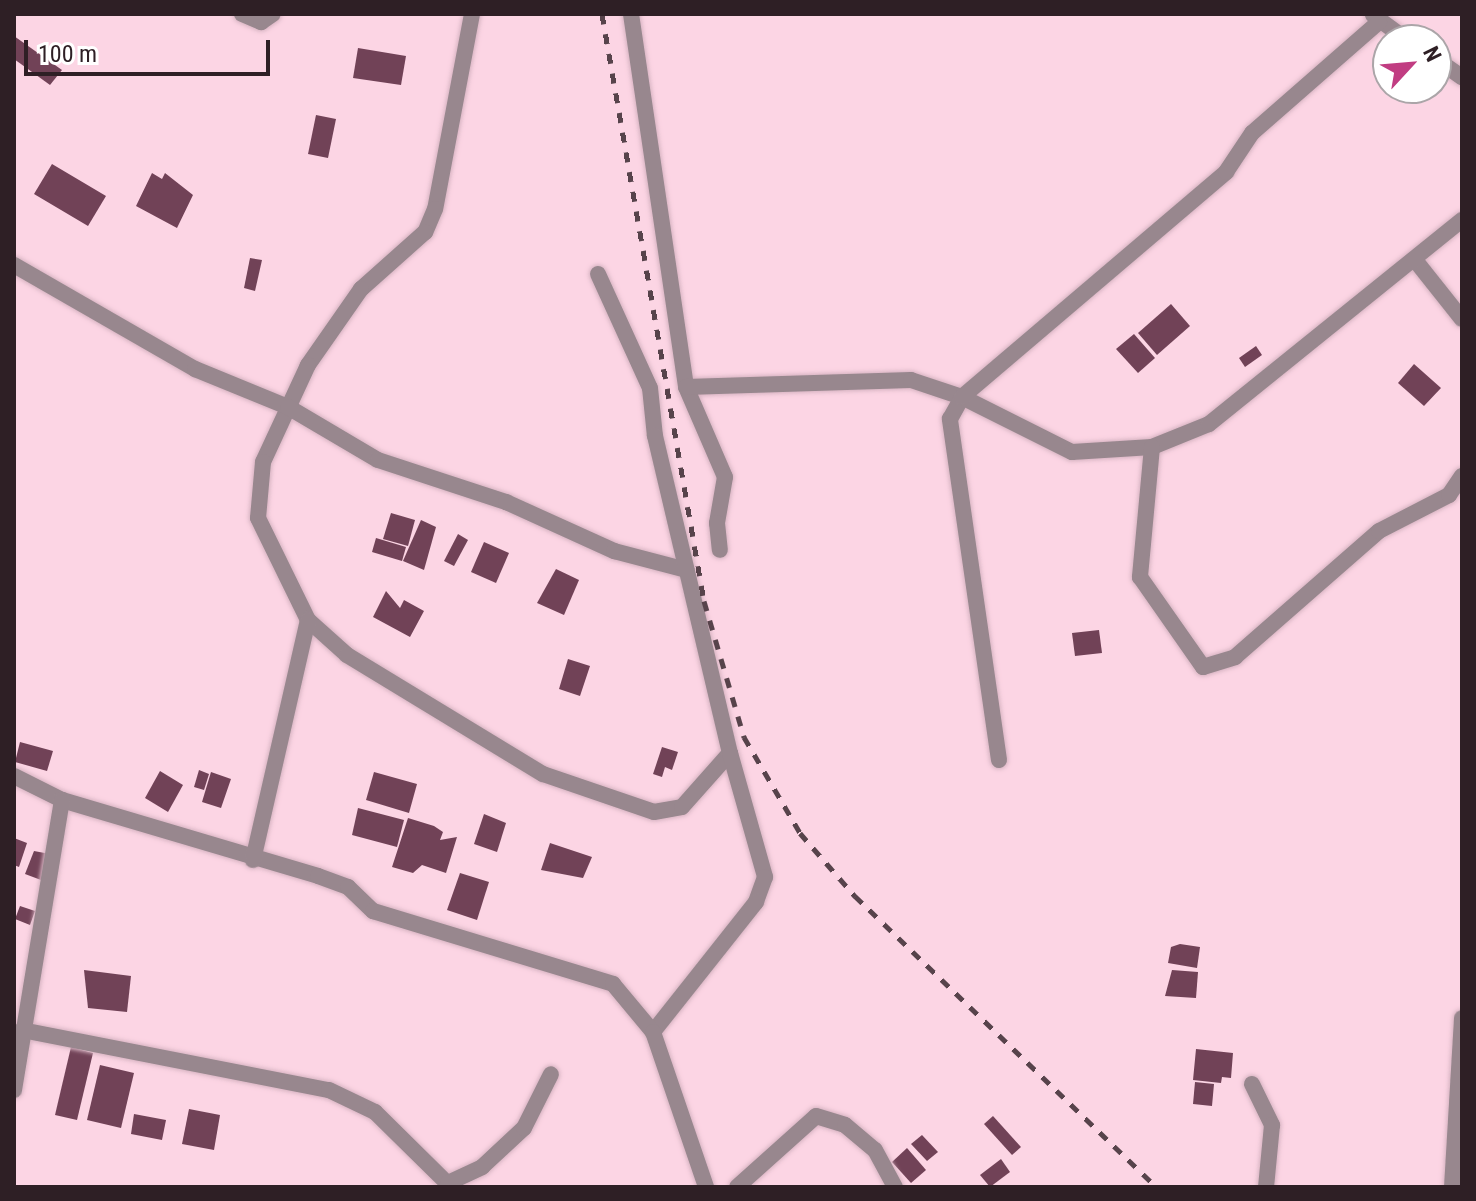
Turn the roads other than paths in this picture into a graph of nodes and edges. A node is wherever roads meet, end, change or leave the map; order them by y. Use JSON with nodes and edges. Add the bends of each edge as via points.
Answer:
{"nodes":[{"id":1,"x":242,"y":14,"type":"edge"},
{"id":2,"x":273,"y":14,"type":"edge"},
{"id":3,"x":472,"y":14,"type":"edge"},
{"id":4,"x":631,"y":14,"type":"edge"},
{"id":5,"x":1376,"y":18,"type":"edge"},
{"id":6,"x":1462,"y":220,"type":"edge"},
{"id":7,"x":1415,"y":260,"type":"junction"},
{"id":8,"x":14,"y":265,"type":"edge"},
{"id":9,"x":598,"y":274,"type":"dead end"},
{"id":10,"x":1462,"y":319,"type":"edge"},
{"id":11,"x":686,"y":387,"type":"junction"},
{"id":12,"x":962,"y":397,"type":"junction"},
{"id":13,"x":288,"y":407,"type":"junction"},
{"id":14,"x":1152,"y":447,"type":"junction"},
{"id":15,"x":1462,"y":476,"type":"edge"},
{"id":16,"x":720,"y":550,"type":"dead end"},
{"id":17,"x":687,"y":570,"type":"junction"},
{"id":18,"x":308,"y":620,"type":"junction"},
{"id":19,"x":730,"y":753,"type":"junction"},
{"id":20,"x":999,"y":760,"type":"dead end"},
{"id":21,"x":14,"y":776,"type":"edge"},
{"id":22,"x":62,"y":800,"type":"junction"},
{"id":23,"x":253,"y":860,"type":"junction"},
{"id":24,"x":1462,"y":1018,"type":"edge"},
{"id":25,"x":22,"y":1030,"type":"junction"},
{"id":26,"x":653,"y":1032,"type":"junction"},
{"id":27,"x":1461,"y":1054,"type":"edge"},
{"id":28,"x":551,"y":1074,"type":"dead end"},
{"id":29,"x":1252,"y":1084,"type":"dead end"},
{"id":30,"x":14,"y":1090,"type":"edge"},
{"id":31,"x":450,"y":1185,"type":"edge"},
{"id":32,"x":706,"y":1187,"type":"edge"},
{"id":33,"x":737,"y":1187,"type":"edge"},
{"id":34,"x":895,"y":1187,"type":"edge"},
{"id":35,"x":1266,"y":1187,"type":"edge"},
{"id":36,"x":1452,"y":1187,"type":"edge"}],
"edges":[{"from":1,"to":2,"type":"street","via":[[261,22]]},
{"from":3,"to":13,"type":"street","via":[[451,150],[425,232],[361,289],[308,365]]},
{"from":4,"to":11,"type":"street"},
{"from":5,"to":12,"type":"street","via":[[1252,133],[1226,172]]},
{"from":6,"to":7,"type":"street"},
{"from":7,"to":10,"type":"street"},
{"from":7,"to":14,"type":"street","via":[[1209,424]]},
{"from":8,"to":13,"type":"street","via":[[195,369]]},
{"from":9,"to":17,"type":"street","via":[[650,388]]},
{"from":11,"to":12,"type":"street","via":[[911,380]]},
{"from":11,"to":16,"type":"street","via":[[725,477],[717,523]]},
{"from":12,"to":14,"type":"street","via":[[1072,452]]},
{"from":12,"to":20,"type":"street","via":[[950,419]]},
{"from":13,"to":17,"type":"street","via":[[378,460],[506,502],[614,551]]},
{"from":13,"to":18,"type":"street","via":[[263,462],[258,518]]},
{"from":14,"to":15,"type":"street","via":[[1140,577],[1203,667],[1235,657],[1379,531],[1449,495]]},
{"from":17,"to":19,"type":"street"},
{"from":18,"to":19,"type":"street","via":[[347,655],[543,774],[654,812],[682,807]]},
{"from":18,"to":23,"type":"street"},
{"from":19,"to":26,"type":"street","via":[[765,877],[756,902]]},
{"from":21,"to":22,"type":"street"},
{"from":22,"to":23,"type":"street"},
{"from":22,"to":25,"type":"street"},
{"from":23,"to":26,"type":"street","via":[[348,887],[373,911],[613,984]]},
{"from":24,"to":27,"type":"street"},
{"from":25,"to":30,"type":"street"},
{"from":25,"to":31,"type":"street","via":[[329,1090],[375,1112]]},
{"from":26,"to":32,"type":"street"},
{"from":27,"to":36,"type":"street"},
{"from":28,"to":31,"type":"street","via":[[524,1128],[482,1167]]},
{"from":29,"to":35,"type":"street","via":[[1272,1125]]},
{"from":33,"to":34,"type":"street","via":[[816,1116],[845,1125],[875,1150]]}]}
